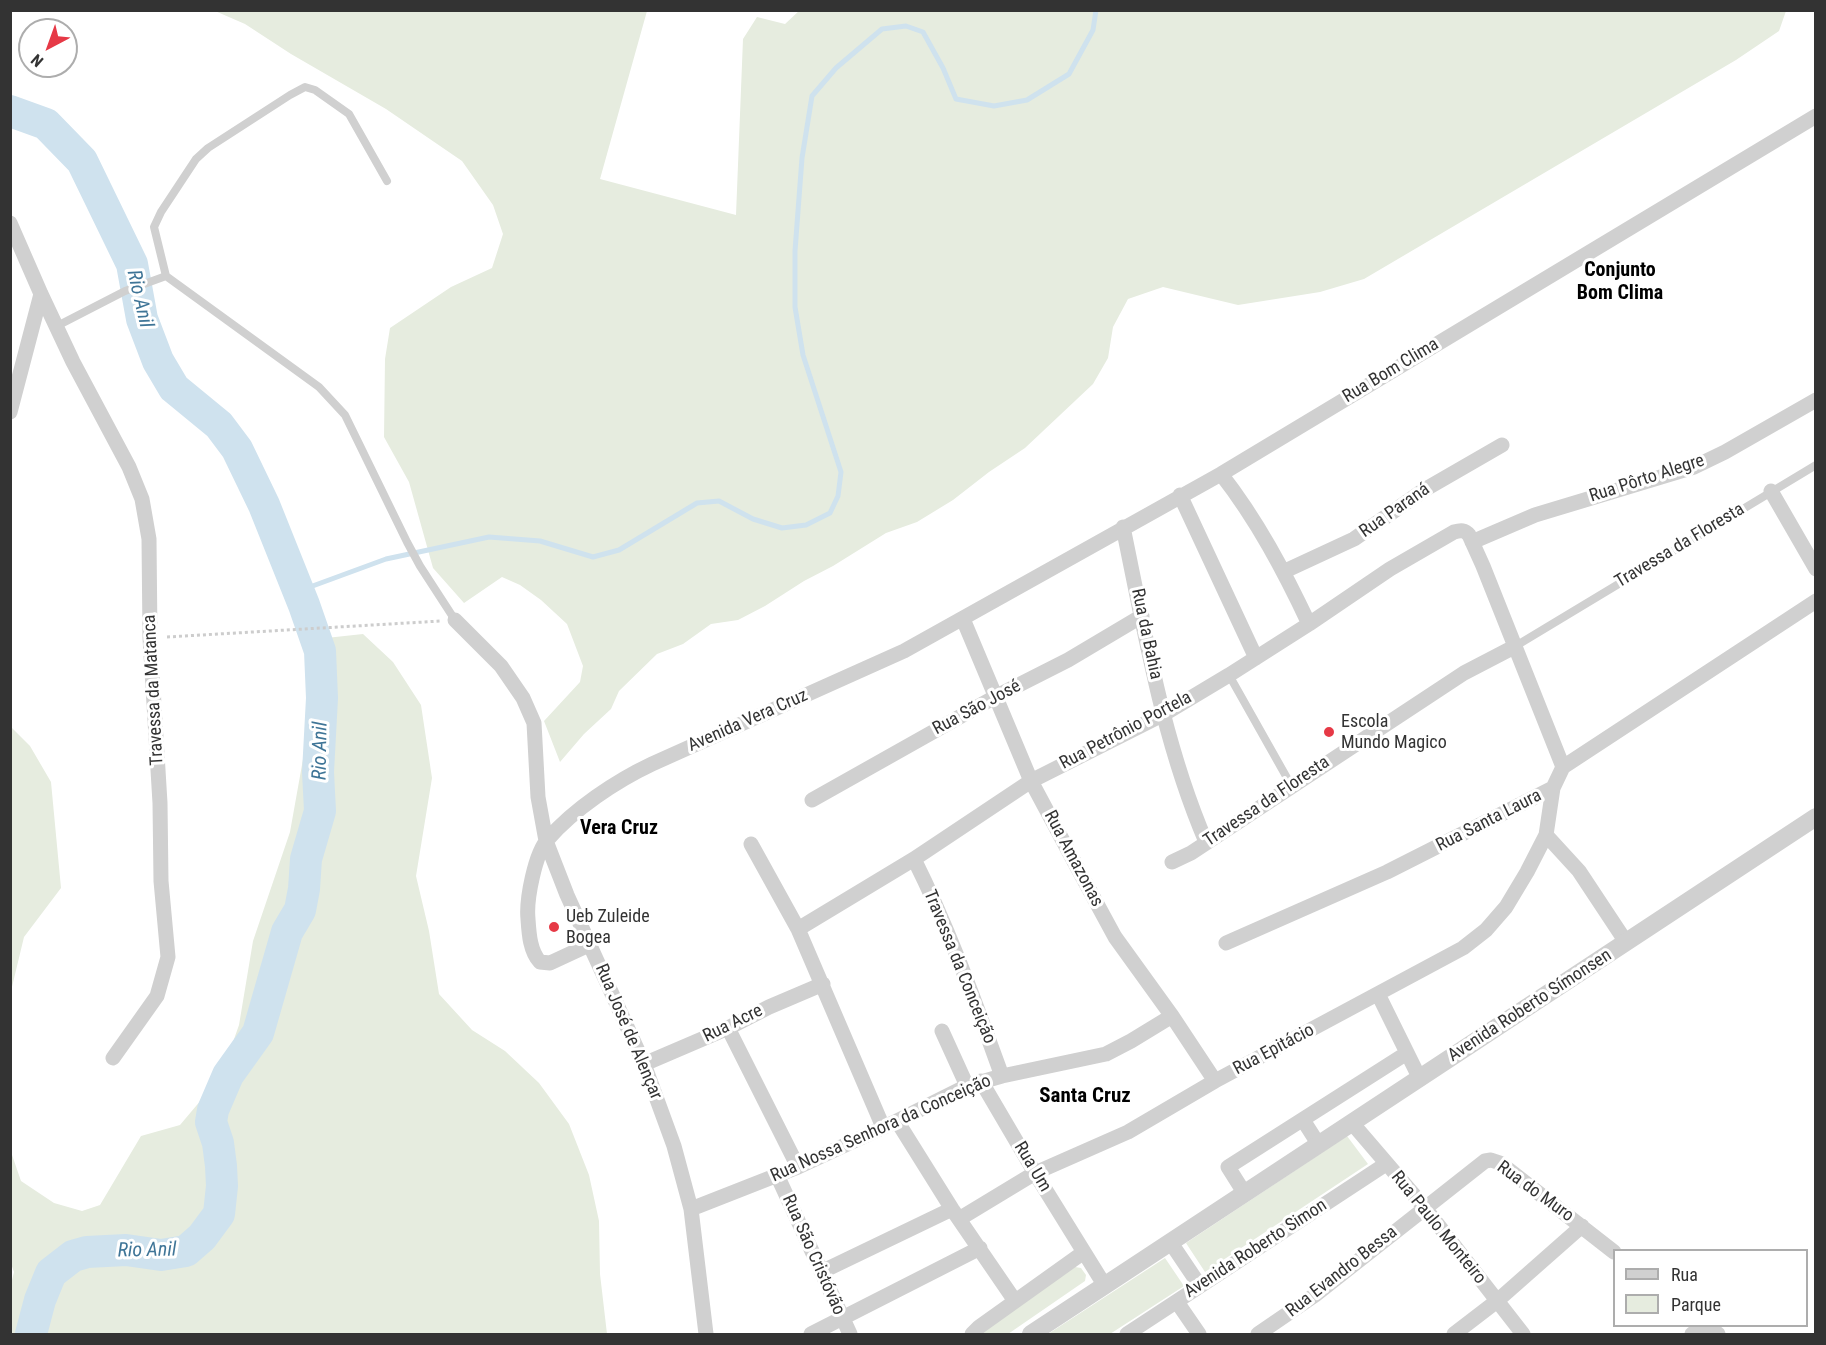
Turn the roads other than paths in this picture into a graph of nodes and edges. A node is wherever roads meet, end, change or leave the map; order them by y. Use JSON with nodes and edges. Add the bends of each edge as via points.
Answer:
{"nodes":[{"id":1,"x":1815,"y":116,"type":"edge"},
{"id":2,"x":387,"y":181,"type":"dead end"},
{"id":3,"x":10,"y":223,"type":"edge"},
{"id":4,"x":166,"y":276,"type":"junction"},
{"id":5,"x":41,"y":294,"type":"junction"},
{"id":6,"x":57,"y":326,"type":"junction"},
{"id":7,"x":1815,"y":400,"type":"edge"},
{"id":8,"x":10,"y":412,"type":"edge"},
{"id":9,"x":1502,"y":445,"type":"dead end"},
{"id":10,"x":1815,"y":465,"type":"edge"},
{"id":11,"x":1221,"y":474,"type":"junction"},
{"id":12,"x":1771,"y":491,"type":"junction"},
{"id":13,"x":1180,"y":495,"type":"junction"},
{"id":14,"x":1123,"y":527,"type":"junction"},
{"id":15,"x":1472,"y":542,"type":"junction"},
{"id":16,"x":1815,"y":569,"type":"edge"},
{"id":17,"x":1285,"y":571,"type":"junction"},
{"id":18,"x":1815,"y":601,"type":"edge"},
{"id":19,"x":1142,"y":616,"type":"junction"},
{"id":20,"x":963,"y":619,"type":"junction"},
{"id":21,"x":455,"y":620,"type":"joint"},
{"id":22,"x":1309,"y":624,"type":"junction"},
{"id":23,"x":1514,"y":646,"type":"junction"},
{"id":24,"x":1256,"y":658,"type":"junction"},
{"id":25,"x":1229,"y":675,"type":"junction"},
{"id":26,"x":995,"y":697,"type":"junction"},
{"id":27,"x":1164,"y":714,"type":"junction"},
{"id":28,"x":1563,"y":767,"type":"junction"},
{"id":29,"x":1032,"y":781,"type":"junction"},
{"id":30,"x":1292,"y":785,"type":"junction"},
{"id":31,"x":1553,"y":788,"type":"junction"},
{"id":32,"x":812,"y":800,"type":"dead end"},
{"id":33,"x":1815,"y":817,"type":"edge"},
{"id":34,"x":1546,"y":835,"type":"junction"},
{"id":35,"x":546,"y":840,"type":"junction"},
{"id":36,"x":1206,"y":842,"type":"junction"},
{"id":37,"x":751,"y":844,"type":"dead end"},
{"id":38,"x":914,"y":859,"type":"junction"},
{"id":39,"x":1172,"y":862,"type":"dead end"},
{"id":40,"x":798,"y":929,"type":"junction"},
{"id":41,"x":1626,"y":942,"type":"junction"},
{"id":42,"x":1226,"y":943,"type":"dead end"},
{"id":43,"x":591,"y":944,"type":"junction"},
{"id":44,"x":823,"y":984,"type":"junction"},
{"id":45,"x":1378,"y":994,"type":"junction"},
{"id":46,"x":1172,"y":1016,"type":"junction"},
{"id":47,"x":728,"y":1028,"type":"junction"},
{"id":48,"x":942,"y":1031,"type":"dead end"},
{"id":49,"x":1407,"y":1053,"type":"junction"},
{"id":50,"x":113,"y":1058,"type":"dead end"},
{"id":51,"x":644,"y":1064,"type":"junction"},
{"id":52,"x":1002,"y":1076,"type":"junction"},
{"id":53,"x":1420,"y":1079,"type":"junction"},
{"id":54,"x":1215,"y":1081,"type":"junction"},
{"id":55,"x":974,"y":1084,"type":"junction"},
{"id":56,"x":1303,"y":1120,"type":"junction"},
{"id":57,"x":1352,"y":1123,"type":"junction"},
{"id":58,"x":890,"y":1124,"type":"junction"},
{"id":59,"x":1319,"y":1145,"type":"junction"},
{"id":60,"x":1386,"y":1164,"type":"junction"},
{"id":61,"x":798,"y":1167,"type":"junction"},
{"id":62,"x":1035,"y":1173,"type":"junction"},
{"id":63,"x":777,"y":1175,"type":"junction"},
{"id":64,"x":1245,"y":1194,"type":"junction"},
{"id":65,"x":1425,"y":1208,"type":"junction"},
{"id":66,"x":691,"y":1209,"type":"junction"},
{"id":67,"x":956,"y":1214,"type":"junction"},
{"id":68,"x":1582,"y":1226,"type":"junction"},
{"id":69,"x":1171,"y":1243,"type":"junction"},
{"id":70,"x":980,"y":1248,"type":"junction"},
{"id":71,"x":1613,"y":1251,"type":"edge"},
{"id":72,"x":1084,"y":1252,"type":"junction"},
{"id":73,"x":821,"y":1272,"type":"junction"},
{"id":74,"x":1105,"y":1286,"type":"junction"},
{"id":75,"x":1200,"y":1286,"type":"junction"},
{"id":76,"x":1015,"y":1301,"type":"junction"},
{"id":77,"x":1497,"y":1301,"type":"junction"},
{"id":78,"x":1177,"y":1302,"type":"junction"},
{"id":79,"x":842,"y":1318,"type":"junction"},
{"id":80,"x":706,"y":1335,"type":"edge"},
{"id":81,"x":811,"y":1335,"type":"edge"},
{"id":82,"x":850,"y":1335,"type":"edge"},
{"id":83,"x":972,"y":1335,"type":"edge"},
{"id":84,"x":1031,"y":1335,"type":"edge"},
{"id":85,"x":1127,"y":1335,"type":"edge"},
{"id":86,"x":1199,"y":1335,"type":"edge"},
{"id":87,"x":1258,"y":1335,"type":"edge"},
{"id":88,"x":1454,"y":1335,"type":"edge"},
{"id":89,"x":1523,"y":1335,"type":"edge"}],
"edges":[{"from":1,"to":11,"type":"street","name":"Rua Bom Clima"},
{"from":2,"to":4,"type":"lane","via":[[349,114],[305,87],[196,159],[154,227]]},
{"from":3,"to":5,"type":"street","name":"Travessa da Matanca"},
{"from":4,"to":6,"type":"lane","via":[[125,291]]},
{"from":4,"to":21,"type":"lane","via":[[320,387],[345,416],[407,542]]},
{"from":5,"to":6,"type":"street","name":"Travessa da Matanca"},
{"from":5,"to":8,"type":"street"},
{"from":6,"to":50,"type":"street","name":"Travessa da Matanca","via":[[129,467],[142,500],[149,539],[161,881],[168,957],[157,996]]},
{"from":7,"to":15,"type":"street","name":"Rua Pôrto Alegre","via":[[1694,467],[1535,515]]},
{"from":9,"to":17,"type":"street","name":"Rua Paraná","via":[[1424,490],[1354,539]]},
{"from":10,"to":12,"type":"lane","name":"Travessa da Floresta"},
{"from":11,"to":13,"type":"street","name":"Rua Bom Clima"},
{"from":11,"to":17,"type":"street"},
{"from":12,"to":16,"type":"street"},
{"from":12,"to":23,"type":"lane","name":"Travessa da Floresta"},
{"from":13,"to":14,"type":"street","name":"Rua Bom Clima"},
{"from":13,"to":24,"type":"street"},
{"from":14,"to":19,"type":"street","name":"Rua da Bahia"},
{"from":14,"to":20,"type":"street","name":"Rua Bom Clima"},
{"from":15,"to":22,"type":"street","name":"Rua Petrônio Portela","via":[[1466,531],[1454,532],[1390,569]]},
{"from":15,"to":23,"type":"street"},
{"from":17,"to":22,"type":"street"},
{"from":18,"to":28,"type":"street"},
{"from":19,"to":26,"type":"street","name":"Rua São José"},
{"from":19,"to":27,"type":"street","name":"Rua da Bahia"},
{"from":20,"to":26,"type":"street","name":"Rua Amazonas"},
{"from":20,"to":35,"type":"street","name":"Avenida Vera Cruz","via":[[904,651],[627,776],[603,791]]},
{"from":21,"to":35,"type":"street","name":"Rua José de Alençar","via":[[501,666],[523,698],[534,723],[538,797]]},
{"from":22,"to":24,"type":"street","name":"Rua Petrônio Portela"},
{"from":23,"to":28,"type":"street"},
{"from":23,"to":30,"type":"street","name":"Travessa da Floresta","via":[[1464,673]]},
{"from":24,"to":25,"type":"street","name":"Rua Petrônio Portela"},
{"from":25,"to":27,"type":"street","name":"Rua Petrônio Portela"},
{"from":25,"to":30,"type":"lane"},
{"from":26,"to":29,"type":"street","name":"Rua Amazonas"},
{"from":26,"to":32,"type":"street","name":"Rua São José"},
{"from":27,"to":29,"type":"street","name":"Rua Petrônio Portela"},
{"from":27,"to":36,"type":"street","name":"Rua da Bahia"},
{"from":28,"to":31,"type":"street","name":"Rua Santa Laura"},
{"from":29,"to":38,"type":"street","name":"Rua Petrônio Portela"},
{"from":29,"to":46,"type":"street","name":"Rua Amazonas","via":[[1115,937]]},
{"from":30,"to":36,"type":"street","name":"Travessa da Floresta"},
{"from":31,"to":34,"type":"street","name":"Rua Epitácio"},
{"from":31,"to":42,"type":"street","name":"Rua Santa Laura","via":[[1388,872]]},
{"from":33,"to":41,"type":"street","name":"Avenida Roberto Símonsen"},
{"from":34,"to":41,"type":"street","via":[[1579,871]]},
{"from":34,"to":45,"type":"street","name":"Rua Epitácio","via":[[1506,907],[1486,930],[1462,948]]},
{"from":35,"to":43,"type":"street","name":"Rua José de Alençar"},
{"from":35,"to":43,"type":"street","via":[[531,885],[527,912],[536,957],[540,962],[550,963]]},
{"from":36,"to":39,"type":"street","name":"Travessa da Floresta"},
{"from":37,"to":40,"type":"street"},
{"from":38,"to":40,"type":"street","name":"Rua Petrônio Portela"},
{"from":38,"to":52,"type":"street","name":"Travessa da Conceição","via":[[939,909]]},
{"from":40,"to":44,"type":"street"},
{"from":41,"to":53,"type":"street","name":"Avenida Roberto Símonsen"},
{"from":43,"to":51,"type":"street","name":"Rua José de Alençar"},
{"from":44,"to":47,"type":"street","name":"Rua Acre"},
{"from":44,"to":58,"type":"street"},
{"from":45,"to":49,"type":"street"},
{"from":45,"to":54,"type":"street","name":"Rua Epitácio"},
{"from":46,"to":52,"type":"street","name":"Rua Nossa Senhora da Conceição","via":[[1106,1053]]},
{"from":46,"to":54,"type":"street","name":"Rua Amazonas"},
{"from":47,"to":51,"type":"street","name":"Rua Acre"},
{"from":47,"to":61,"type":"street","name":"Rua São Cristóvão"},
{"from":48,"to":55,"type":"street","name":"Rua Um"},
{"from":49,"to":53,"type":"street"},
{"from":49,"to":56,"type":"street"},
{"from":51,"to":66,"type":"street","name":"Rua José de Alençar","via":[[674,1146]]},
{"from":52,"to":55,"type":"street","name":"Rua Nossa Senhora da Conceição"},
{"from":53,"to":57,"type":"street","name":"Avenida Roberto Símonsen"},
{"from":54,"to":62,"type":"street","name":"Rua Epitácio","via":[[1128,1132]]},
{"from":55,"to":58,"type":"street","name":"Rua Nossa Senhora da Conceição"},
{"from":55,"to":62,"type":"street","name":"Rua Um"},
{"from":56,"to":59,"type":"street"},
{"from":56,"to":64,"type":"street","via":[[1228,1167]]},
{"from":57,"to":59,"type":"street","name":"Avenida Roberto Símonsen"},
{"from":57,"to":60,"type":"street","name":"Rua Paulo Monteiro"},
{"from":58,"to":61,"type":"street","name":"Rua Nossa Senhora da Conceição"},
{"from":58,"to":67,"type":"street"},
{"from":59,"to":64,"type":"street","name":"Avenida Roberto Símonsen"},
{"from":60,"to":65,"type":"street","name":"Rua Paulo Monteiro"},
{"from":60,"to":75,"type":"street","name":"Avenida Roberto Simon"},
{"from":61,"to":63,"type":"street","name":"Rua Nossa Senhora da Conceição"},
{"from":62,"to":67,"type":"street","name":"Rua Epitácio"},
{"from":62,"to":72,"type":"street","name":"Rua Um"},
{"from":63,"to":66,"type":"street","name":"Rua Nossa Senhora da Conceição"},
{"from":63,"to":73,"type":"street","name":"Rua São Cristóvão"},
{"from":64,"to":69,"type":"street","name":"Avenida Roberto Símonsen"},
{"from":65,"to":68,"type":"street","name":"Rua do Muro","via":[[1491,1160]]},
{"from":65,"to":77,"type":"street","name":"Rua Paulo Monteiro"},
{"from":65,"to":87,"type":"street","name":"Rua Evandro Bessa"},
{"from":66,"to":80,"type":"street","name":"Rua José de Alençar"},
{"from":67,"to":70,"type":"street"},
{"from":67,"to":73,"type":"street","name":"Rua Epitácio"},
{"from":68,"to":71,"type":"street","name":"Rua do Muro"},
{"from":68,"to":77,"type":"street"},
{"from":69,"to":74,"type":"street","name":"Avenida Roberto Símonsen"},
{"from":69,"to":75,"type":"street"},
{"from":70,"to":76,"type":"street"},
{"from":70,"to":79,"type":"street"},
{"from":72,"to":74,"type":"street"},
{"from":72,"to":76,"type":"street"},
{"from":73,"to":79,"type":"street","name":"Rua São Cristóvão"},
{"from":74,"to":84,"type":"street","name":"Avenida Roberto Símonsen"},
{"from":75,"to":78,"type":"street","name":"Avenida Roberto Simon"},
{"from":76,"to":83,"type":"street"},
{"from":77,"to":88,"type":"street"},
{"from":77,"to":89,"type":"street","name":"Rua Paulo Monteiro"},
{"from":78,"to":85,"type":"street","name":"Avenida Roberto Simon"},
{"from":78,"to":86,"type":"street"},
{"from":79,"to":81,"type":"street"},
{"from":79,"to":82,"type":"street","name":"Rua São Cristóvão"}]}
